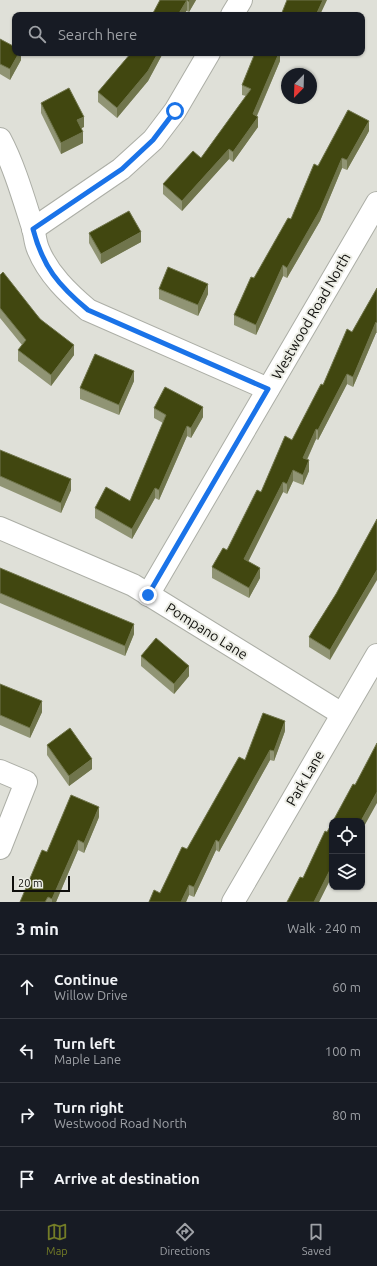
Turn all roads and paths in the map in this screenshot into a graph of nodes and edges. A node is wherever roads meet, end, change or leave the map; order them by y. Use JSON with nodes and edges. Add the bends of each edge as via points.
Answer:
{"nodes":[{"id":1,"x":241,"y":0,"type":"edge"},
{"id":2,"x":234,"y":12,"type":"edge"},
{"id":3,"x":207,"y":56,"type":"edge"},
{"id":4,"x":0,"y":139,"type":"edge"},
{"id":5,"x":377,"y":203,"type":"edge"},
{"id":6,"x":33,"y":229,"type":"junction"},
{"id":7,"x":268,"y":389,"type":"junction"},
{"id":8,"x":0,"y":528,"type":"edge"},
{"id":9,"x":148,"y":595,"type":"junction"},
{"id":10,"x":377,"y":655,"type":"edge"},
{"id":11,"x":342,"y":714,"type":"junction"},
{"id":12,"x":0,"y":771,"type":"edge"},
{"id":13,"x":0,"y":848,"type":"edge"},
{"id":14,"x":233,"y":902,"type":"edge"}],
"edges":[{"from":1,"to":2,"type":"street"},
{"from":3,"to":6,"type":"street","via":[[175,111],[153,140],[122,169]]},
{"from":4,"to":6,"type":"street"},
{"from":5,"to":7,"type":"street","name":"Westwood Road North"},
{"from":6,"to":7,"type":"street","via":[[48,269],[68,294],[88,310]]},
{"from":7,"to":9,"type":"street","name":"Westwood Road North"},
{"from":8,"to":9,"type":"street","name":"Pompano Lane","via":[[133,585]]},
{"from":9,"to":11,"type":"street","name":"Pompano Lane"},
{"from":10,"to":11,"type":"street","name":"Park Lane"},
{"from":11,"to":14,"type":"street","name":"Park Lane"},
{"from":12,"to":13,"type":"street","via":[[26,782]]}]}
